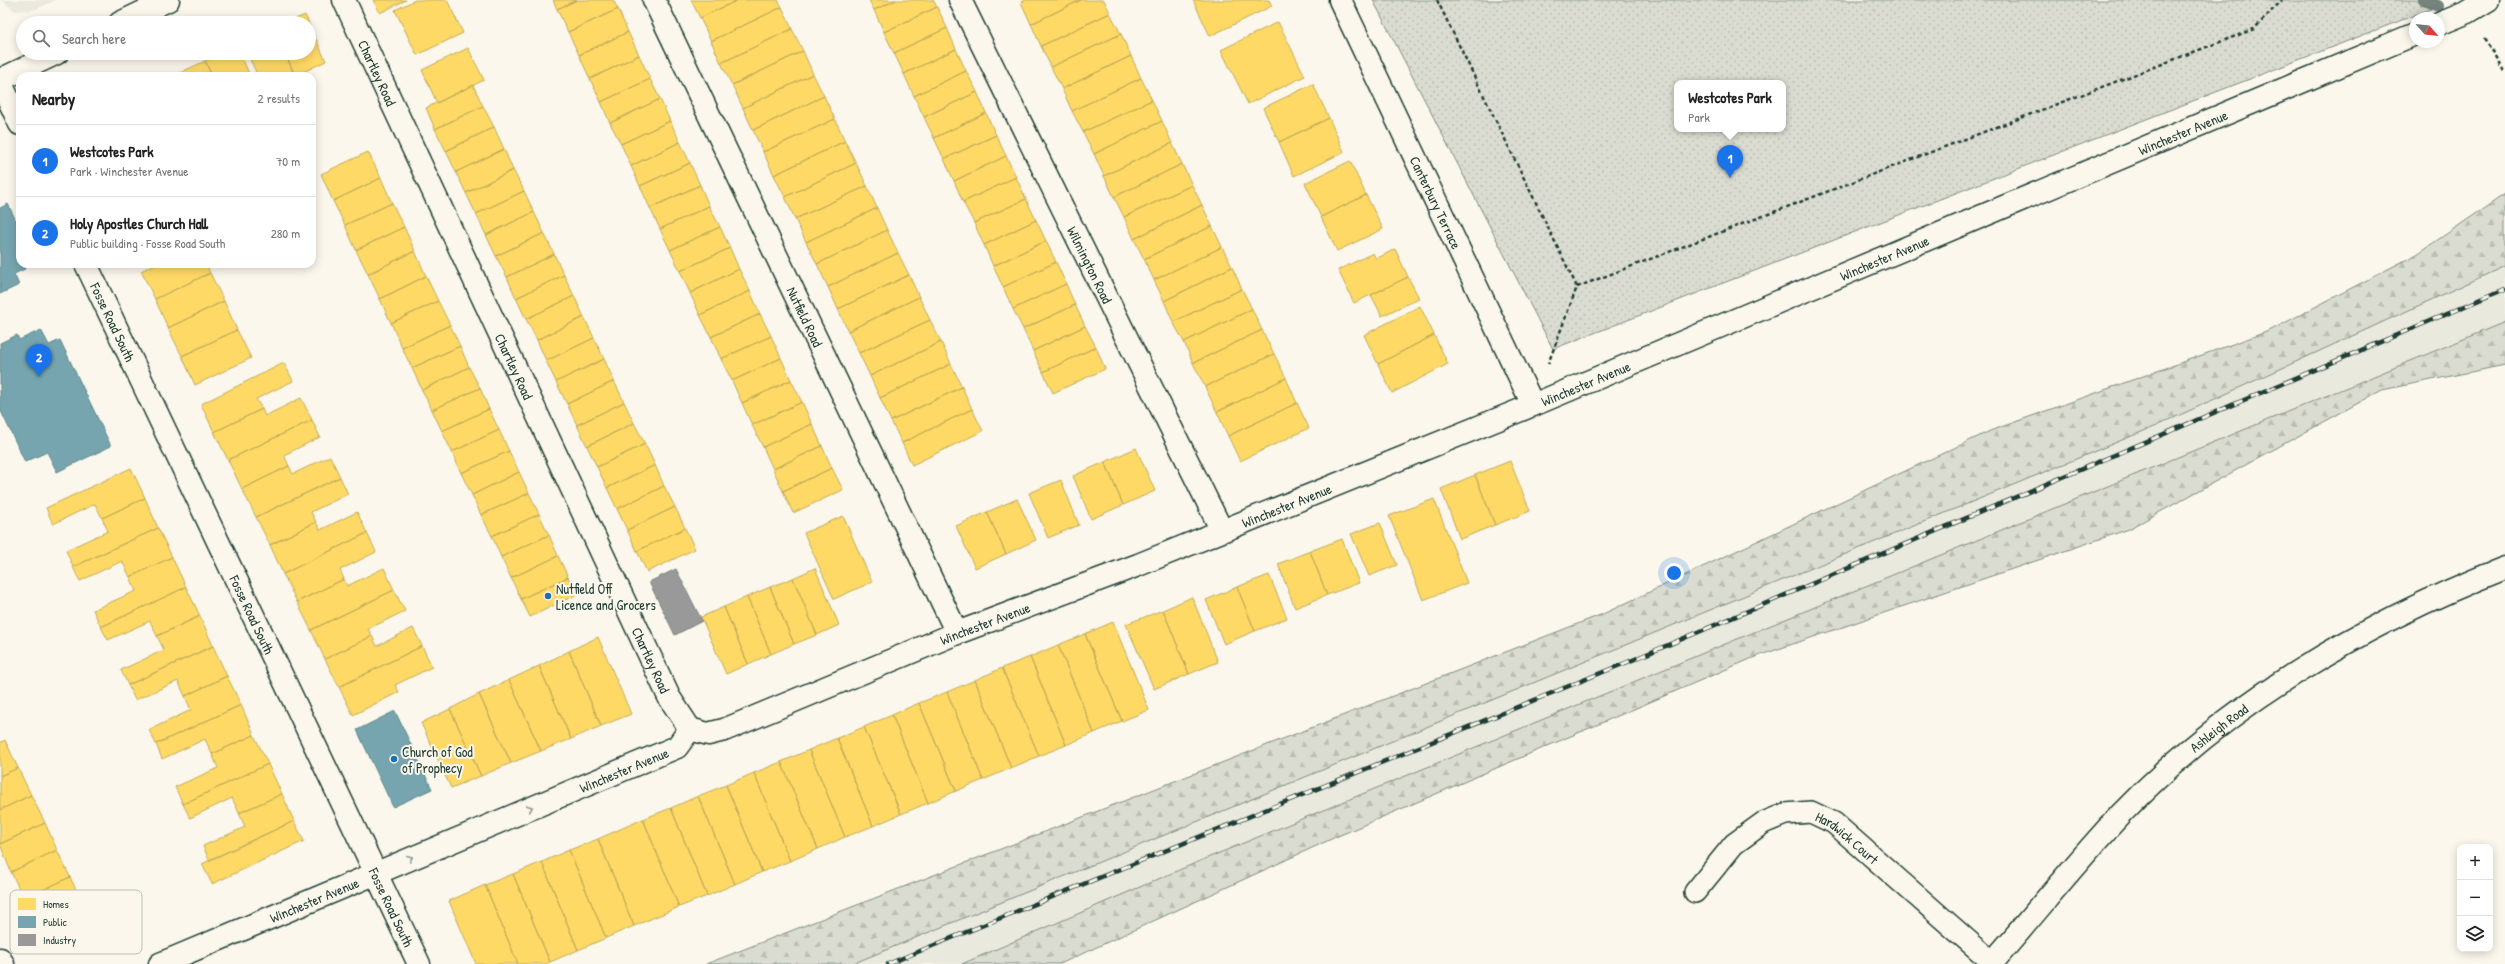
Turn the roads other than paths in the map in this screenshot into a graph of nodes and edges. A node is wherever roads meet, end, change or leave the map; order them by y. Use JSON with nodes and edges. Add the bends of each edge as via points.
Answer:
{"nodes":[{"id":1,"x":168,"y":0,"type":"edge"},
{"id":2,"x":344,"y":0,"type":"edge"},
{"id":3,"x":654,"y":0,"type":"edge"},
{"id":4,"x":960,"y":0,"type":"edge"},
{"id":5,"x":1340,"y":0,"type":"edge"},
{"id":6,"x":2488,"y":0,"type":"edge"},
{"id":7,"x":135,"y":16,"type":"edge"},
{"id":8,"x":2445,"y":22,"type":"edge"},
{"id":9,"x":2409,"y":37,"type":"edge"},
{"id":10,"x":43,"y":60,"type":"edge"},
{"id":11,"x":18,"y":72,"type":"edge"},
{"id":12,"x":16,"y":73,"type":"edge"},
{"id":13,"x":0,"y":81,"type":"edge"},
{"id":14,"x":16,"y":115,"type":"edge"},
{"id":15,"x":88,"y":268,"type":"edge"},
{"id":16,"x":1533,"y":405,"type":"junction"},
{"id":17,"x":1221,"y":529,"type":"junction"},
{"id":18,"x":2505,"y":568,"type":"edge"},
{"id":19,"x":957,"y":633,"type":"junction"},
{"id":20,"x":690,"y":729,"type":"junction"},
{"id":21,"x":374,"y":873,"type":"junction"},
{"id":22,"x":1695,"y":892,"type":"dead end"},
{"id":23,"x":0,"y":959,"type":"edge"},
{"id":24,"x":1991,"y":963,"type":"edge"},
{"id":25,"x":2,"y":964,"type":"edge"},
{"id":26,"x":160,"y":964,"type":"edge"},
{"id":27,"x":419,"y":964,"type":"edge"}],
"edges":[{"from":1,"to":7,"type":"street"},
{"from":2,"to":20,"type":"street","name":"Chartley Road","via":[[669,697]]},
{"from":3,"to":19,"type":"street","name":"Nutfield Road"},
{"from":4,"to":17,"type":"street","name":"Wilmington Road"},
{"from":5,"to":16,"type":"street","name":"Canterbury Terrace"},
{"from":6,"to":8,"type":"street"},
{"from":9,"to":16,"type":"street","name":"Winchester Avenue"},
{"from":10,"to":11,"type":"street"},
{"from":12,"to":13,"type":"street"},
{"from":13,"to":14,"type":"street"},
{"from":15,"to":21,"type":"street","name":"Fosse Road South"},
{"from":16,"to":17,"type":"street","name":"Winchester Avenue"},
{"from":17,"to":19,"type":"street","name":"Winchester Avenue","via":[[1138,565]]},
{"from":18,"to":24,"type":"street","name":"Ashleigh Road","via":[[2450,590],[2341,646],[2232,717],[2173,765],[2121,814]]},
{"from":19,"to":20,"type":"street","name":"Winchester Avenue","via":[[724,730],[708,734]]},
{"from":21,"to":20,"type":"street","name":"Winchester Avenue","one_way":true,"via":[[677,747]]},
{"from":21,"to":26,"type":"street","name":"Winchester Avenue"},
{"from":21,"to":27,"type":"street","name":"Fosse Road South"},
{"from":22,"to":24,"type":"lane","name":"Hardwick Court","via":[[1734,844],[1763,823],[1785,814],[1811,812],[1834,823]]},
{"from":23,"to":25,"type":"street"}]}
